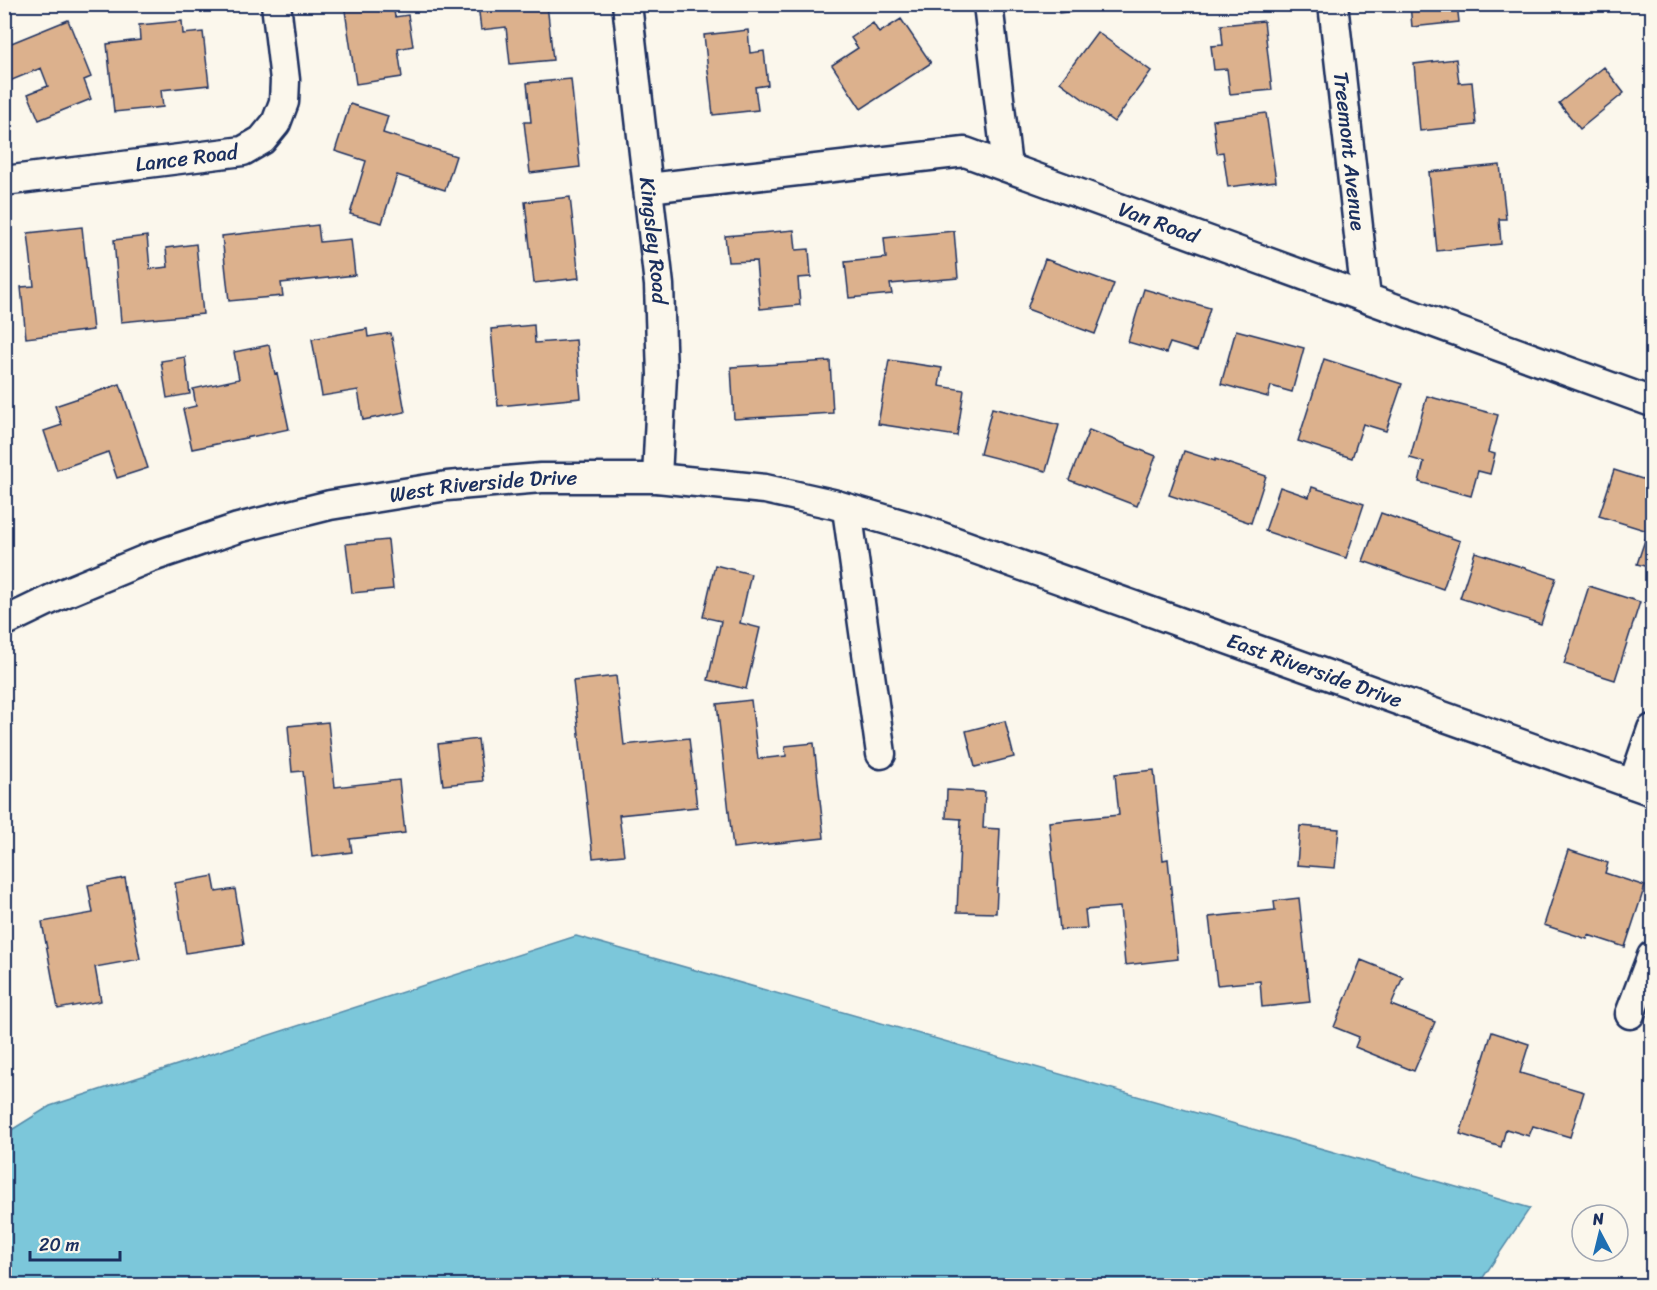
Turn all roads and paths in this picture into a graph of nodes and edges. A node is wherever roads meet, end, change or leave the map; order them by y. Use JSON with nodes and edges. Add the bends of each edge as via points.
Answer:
{"nodes":[{"id":1,"x":276,"y":4,"type":"edge"},
{"id":2,"x":627,"y":4,"type":"edge"},
{"id":3,"x":988,"y":4,"type":"edge"},
{"id":4,"x":1333,"y":4,"type":"edge"},
{"id":5,"x":1007,"y":168,"type":"junction"},
{"id":6,"x":4,"y":181,"type":"edge"},
{"id":7,"x":648,"y":188,"type":"junction"},
{"id":8,"x":1366,"y":298,"type":"junction"},
{"id":9,"x":1653,"y":402,"type":"edge"},
{"id":10,"x":657,"y":478,"type":"junction"},
{"id":11,"x":847,"y":509,"type":"junction"},
{"id":12,"x":975,"y":549,"type":"joint"},
{"id":13,"x":4,"y":622,"type":"edge"},
{"id":14,"x":1653,"y":729,"type":"edge"},
{"id":15,"x":881,"y":754,"type":"dead end"},
{"id":16,"x":1643,"y":787,"type":"edge"},
{"id":17,"x":1653,"y":956,"type":"edge"},
{"id":18,"x":1630,"y":1014,"type":"dead end"}],
"edges":[{"from":1,"to":6,"type":"street","name":"Lance Road","via":[[284,102],[276,123],[262,140],[243,151]]},
{"from":2,"to":7,"type":"street","name":"Kingsley Road"},
{"from":3,"to":5,"type":"street"},
{"from":4,"to":8,"type":"street","name":"Treemont Avenue"},
{"from":5,"to":7,"type":"street","name":"Van Road","via":[[965,152]]},
{"from":5,"to":8,"type":"street","name":"Van Road"},
{"from":7,"to":10,"type":"street","name":"Kingsley Road","via":[[661,364]]},
{"from":8,"to":9,"type":"street","name":"Van Road"},
{"from":10,"to":11,"type":"street","name":"West Riverside Drive","via":[[765,489]]},
{"from":10,"to":13,"type":"street","name":"West Riverside Drive","via":[[541,478],[447,486],[330,505],[238,528],[149,558]]},
{"from":11,"to":12,"type":"street","name":"West Riverside Drive"},
{"from":11,"to":15,"type":"street"},
{"from":12,"to":16,"type":"street","name":"East Riverside Drive"},
{"from":14,"to":16,"type":"street"},
{"from":17,"to":18,"type":"street"}]}
